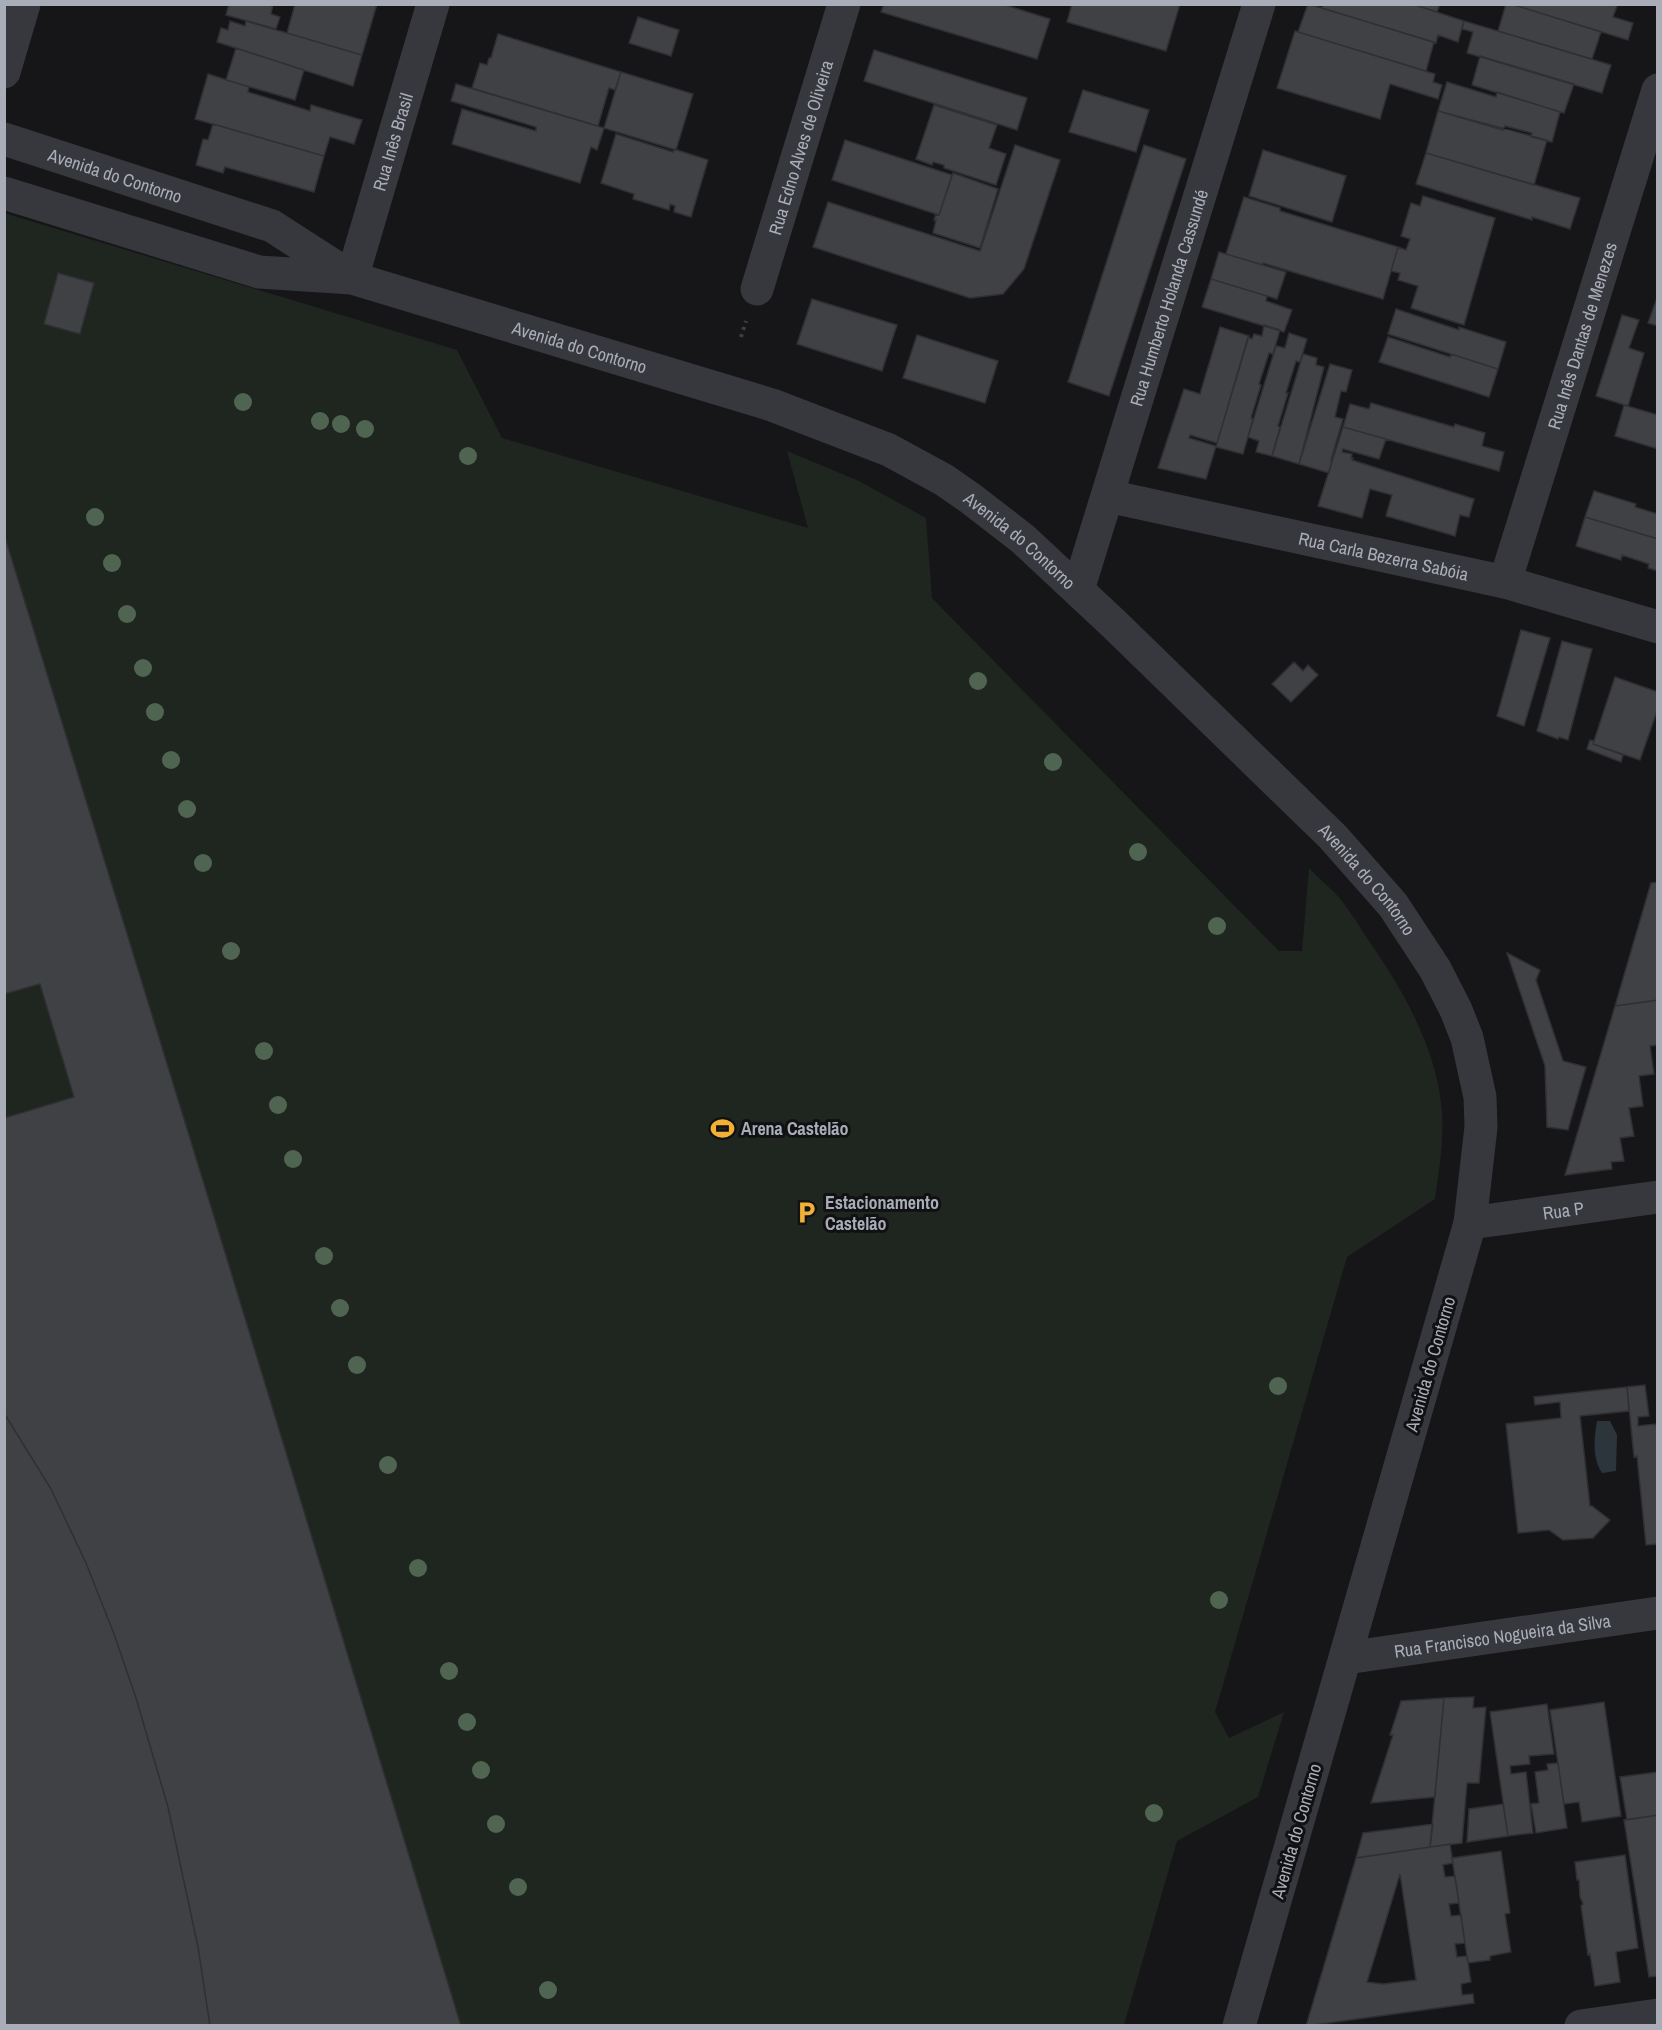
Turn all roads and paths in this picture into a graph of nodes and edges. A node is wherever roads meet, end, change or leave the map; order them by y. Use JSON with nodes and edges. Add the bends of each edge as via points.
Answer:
{"nodes":[{"id":1,"x":24,"y":4,"type":"edge"},
{"id":2,"x":433,"y":4,"type":"edge"},
{"id":3,"x":844,"y":4,"type":"edge"},
{"id":4,"x":1260,"y":4,"type":"edge"},
{"id":5,"x":4,"y":72,"type":"edge"},
{"id":6,"x":1658,"y":90,"type":"edge"},
{"id":7,"x":4,"y":139,"type":"edge"},
{"id":8,"x":4,"y":193,"type":"edge"},
{"id":9,"x":352,"y":278,"type":"junction"},
{"id":10,"x":757,"y":289,"type":"dead end"},
{"id":11,"x":1107,"y":496,"type":"junction"},
{"id":12,"x":1505,"y":582,"type":"junction"},
{"id":13,"x":1078,"y":590,"type":"junction"},
{"id":14,"x":1658,"y":627,"type":"edge"},
{"id":15,"x":1658,"y":1197,"type":"edge"},
{"id":16,"x":1470,"y":1223,"type":"junction"},
{"id":17,"x":1658,"y":1613,"type":"edge"},
{"id":18,"x":1347,"y":1658,"type":"junction"},
{"id":19,"x":1658,"y":2015,"type":"edge"},
{"id":20,"x":1239,"y":2025,"type":"edge"},
{"id":21,"x":1581,"y":2025,"type":"edge"}],
"edges":[{"from":1,"to":5,"type":"street"},
{"from":2,"to":9,"type":"street","name":"Rua Inês Brasil"},
{"from":3,"to":10,"type":"street","name":"Rua Edno Alves de Oliveira"},
{"from":4,"to":11,"type":"street","name":"Rua Humberto Holanda Cassundé"},
{"from":6,"to":12,"type":"street","name":"Rua Inês Dantas de Menezes"},
{"from":7,"to":9,"type":"street","name":"Avenida do Contorno","via":[[272,226]]},
{"from":8,"to":9,"type":"street","name":"Avenida do Contorno","via":[[259,272]]},
{"from":9,"to":13,"type":"street","name":"Avenida do Contorno","via":[[772,405],[889,450],[970,498],[1023,539]]},
{"from":11,"to":12,"type":"street","name":"Rua Carla Bezerra Sabóia"},
{"from":11,"to":13,"type":"street","name":"Rua Humberto Holanda Cassundé"},
{"from":12,"to":14,"type":"street","name":"Rua Carla Bezerra Sabóia"},
{"from":13,"to":16,"type":"street","name":"Avenida do Contorno","via":[[1333,837],[1394,906],[1435,969],[1467,1038],[1480,1097],[1481,1127]]},
{"from":15,"to":16,"type":"street","name":"Rua P"},
{"from":16,"to":18,"type":"street","name":"Avenida do Contorno"},
{"from":17,"to":18,"type":"street","name":"Rua Francisco Nogueira da Silva"},
{"from":18,"to":20,"type":"street","name":"Avenida do Contorno"},
{"from":19,"to":21,"type":"street"}]}
